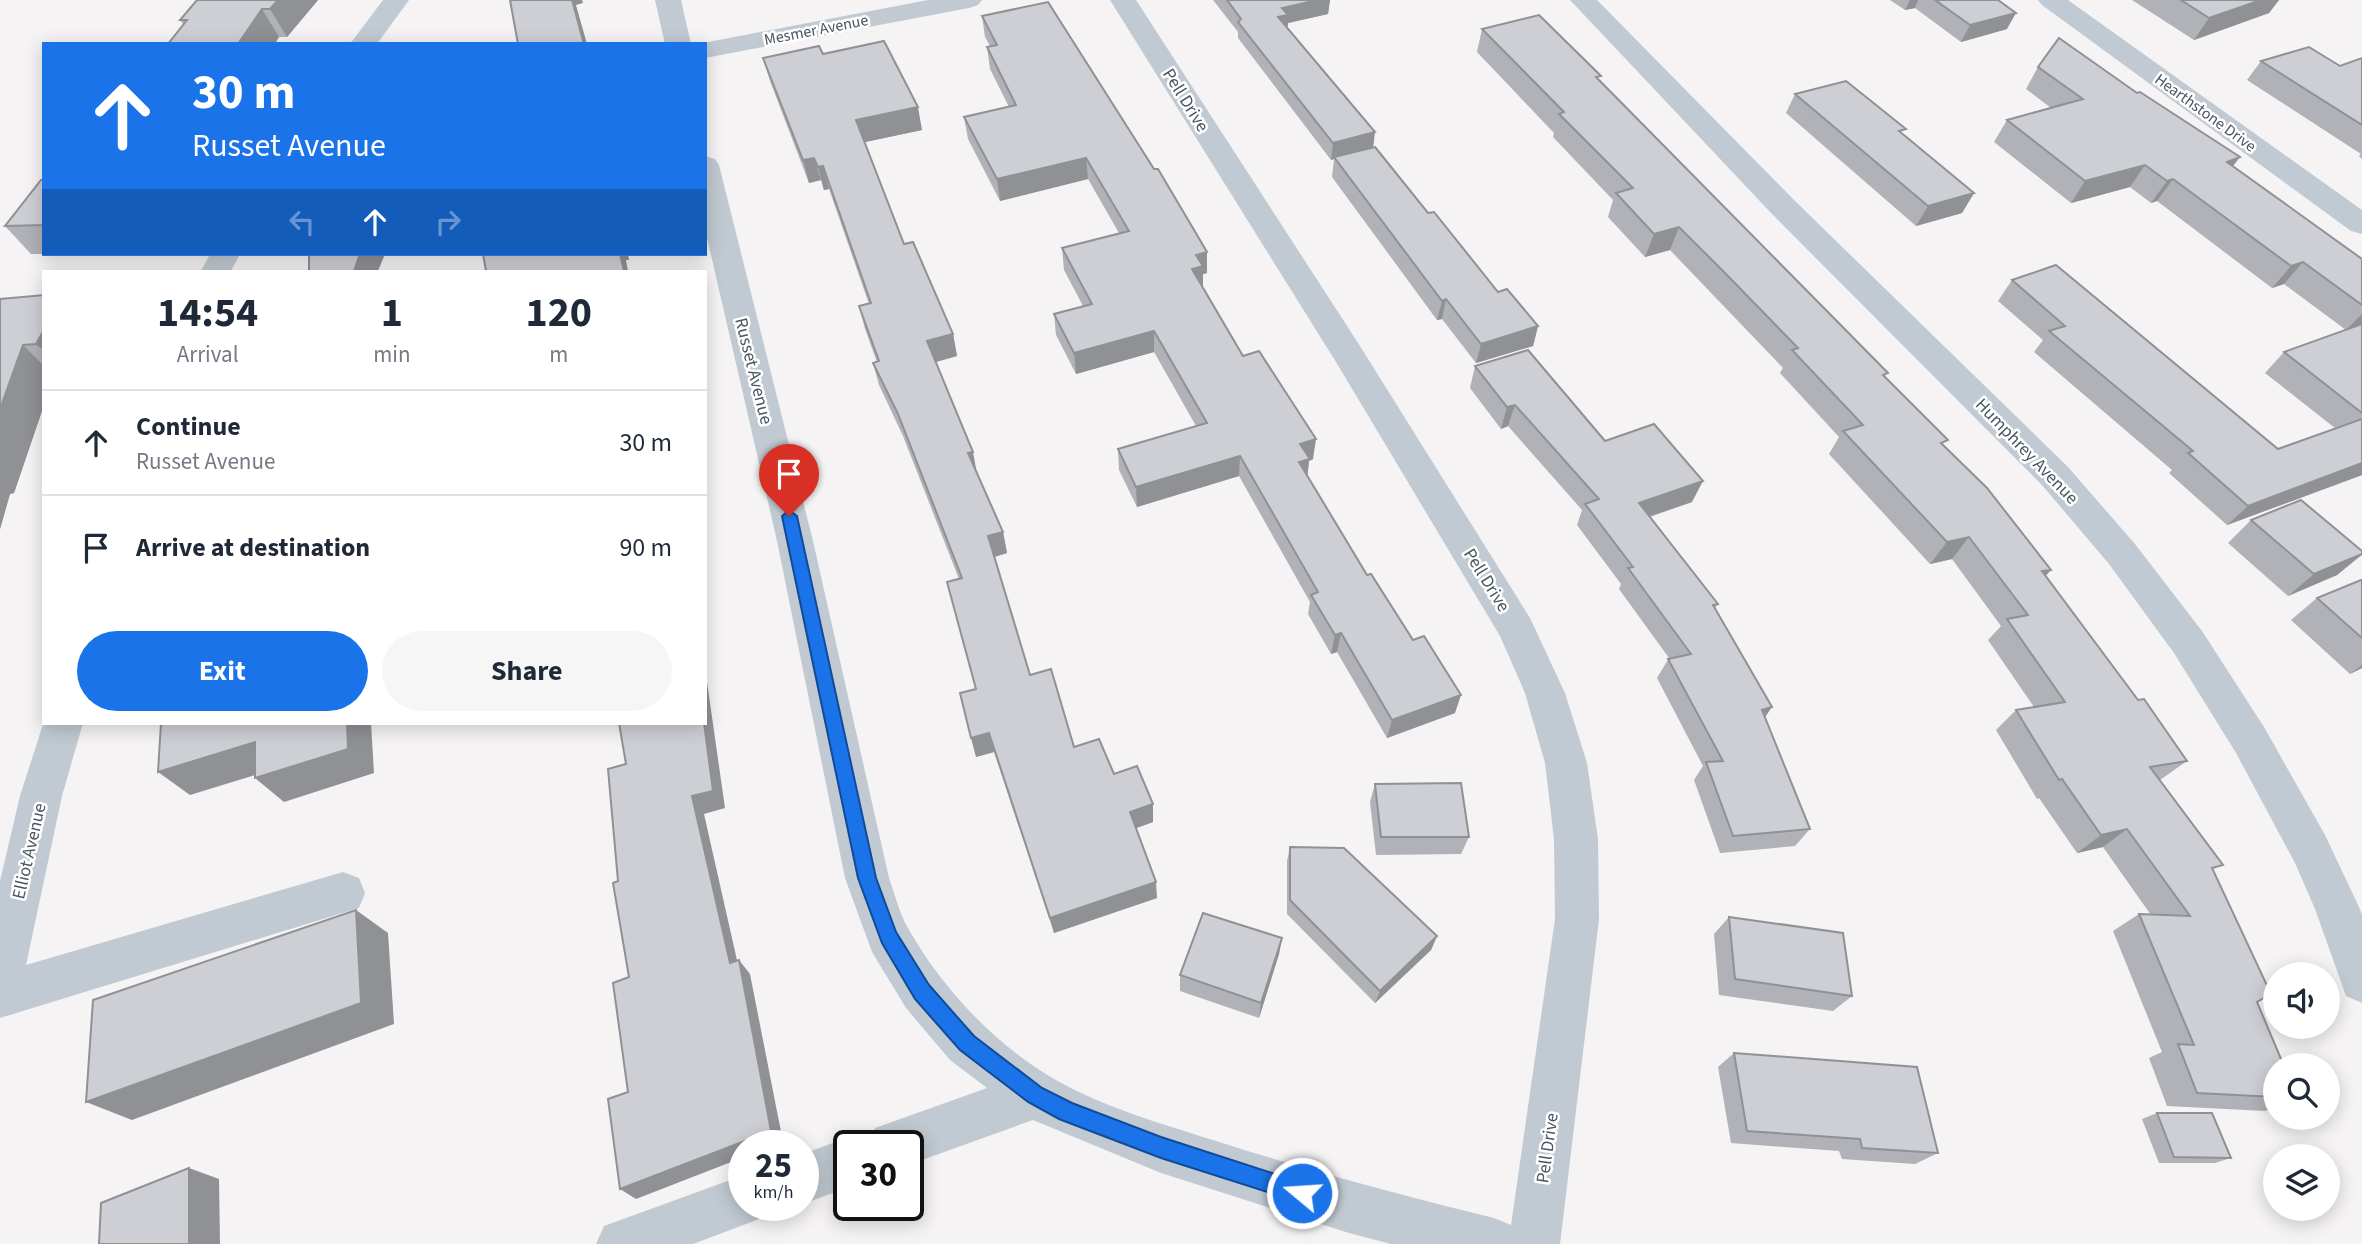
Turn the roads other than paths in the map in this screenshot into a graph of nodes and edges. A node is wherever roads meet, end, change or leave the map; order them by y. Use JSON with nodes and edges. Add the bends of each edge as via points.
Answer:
{"nodes":[{"id":1,"x":396,"y":0,"type":"edge"},
{"id":2,"x":668,"y":0,"type":"edge"},
{"id":3,"x":969,"y":0,"type":"edge"},
{"id":4,"x":1123,"y":0,"type":"edge"},
{"id":5,"x":1583,"y":0,"type":"edge"},
{"id":6,"x":2051,"y":0,"type":"edge"},
{"id":7,"x":364,"y":42,"type":"edge"},
{"id":8,"x":678,"y":42,"type":"edge"},
{"id":9,"x":707,"y":50,"type":"edge"},
{"id":10,"x":707,"y":173,"type":"edge"},
{"id":11,"x":2362,"y":224,"type":"edge"},
{"id":12,"x":62,"y":725,"type":"edge"},
{"id":13,"x":344,"y":893,"type":"dead end"},
{"id":14,"x":0,"y":980,"type":"edge"},
{"id":15,"x":2362,"y":980,"type":"edge"},
{"id":16,"x":0,"y":995,"type":"edge"},
{"id":17,"x":1035,"y":1095,"type":"junction"},
{"id":18,"x":924,"y":1135,"type":"edge"},
{"id":19,"x":728,"y":1206,"type":"edge"},
{"id":20,"x":622,"y":1244,"type":"edge"},
{"id":21,"x":1494,"y":1244,"type":"edge"},
{"id":22,"x":1534,"y":1244,"type":"edge"}],
"edges":[{"from":1,"to":7,"type":"street"},
{"from":2,"to":8,"type":"street"},
{"from":3,"to":9,"type":"street","name":"Mesmer Avenue"},
{"from":4,"to":22,"type":"street","name":"Pell Drive","via":[[1516,629],[1545,693],[1566,763],[1576,839],[1577,919]]},
{"from":5,"to":15,"type":"street","name":"Humphrey Avenue","via":[[2055,476],[2122,554],[2188,642],[2250,740],[2310,849],[2337,907]]},
{"from":6,"to":11,"type":"street","name":"Hearthstone Drive"},
{"from":10,"to":17,"type":"street","name":"Russet Avenue","via":[[796,541],[867,878],[888,937],[922,992],[967,1043]]},
{"from":12,"to":14,"type":"street","name":"Elliot Avenue","via":[[41,796]]},
{"from":13,"to":16,"type":"street"},
{"from":17,"to":18,"type":"street"},
{"from":17,"to":21,"type":"street","name":"Russet Avenue","via":[[1161,1147],[1349,1208]]},
{"from":19,"to":20,"type":"street"}]}
